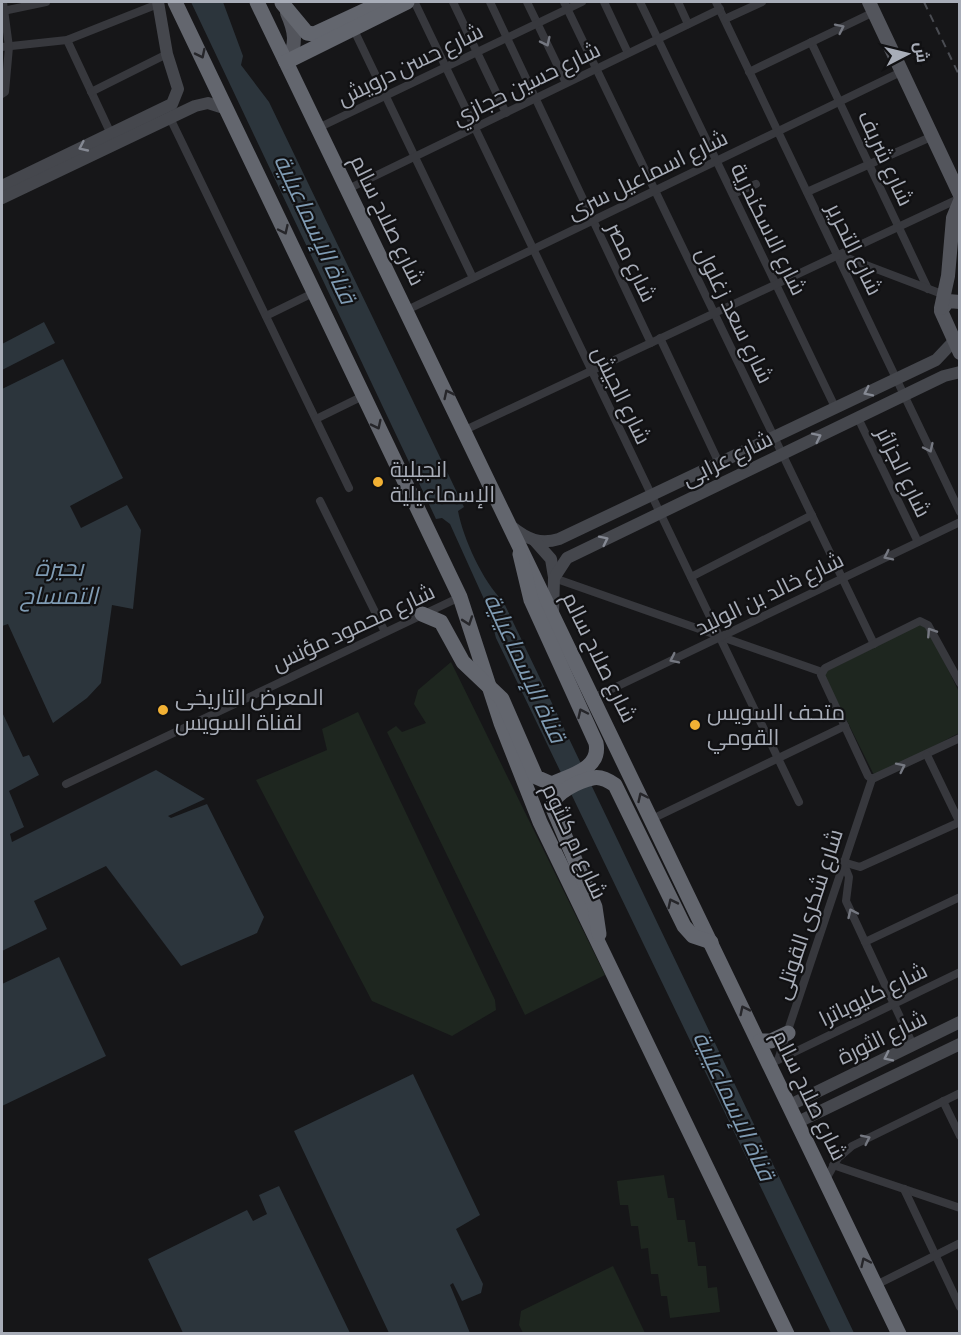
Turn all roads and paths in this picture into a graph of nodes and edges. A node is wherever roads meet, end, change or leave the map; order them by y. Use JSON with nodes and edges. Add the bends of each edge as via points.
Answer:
{"nodes":[{"id":1,"x":46,"y":2,"type":"edge"},
{"id":2,"x":175,"y":2,"type":"edge"},
{"id":3,"x":257,"y":2,"type":"edge"},
{"id":4,"x":282,"y":2,"type":"edge"},
{"id":5,"x":413,"y":2,"type":"edge"},
{"id":6,"x":453,"y":2,"type":"edge"},
{"id":7,"x":490,"y":2,"type":"edge"},
{"id":8,"x":527,"y":2,"type":"edge"},
{"id":9,"x":582,"y":2,"type":"edge"},
{"id":10,"x":604,"y":2,"type":"edge"},
{"id":11,"x":640,"y":2,"type":"edge"},
{"id":12,"x":678,"y":2,"type":"edge"},
{"id":13,"x":762,"y":2,"type":"edge"},
{"id":14,"x":158,"y":3,"type":"edge"},
{"id":15,"x":383,"y":4,"type":"edge"},
{"id":16,"x":718,"y":4,"type":"edge"},
{"id":17,"x":565,"y":5,"type":"edge"},
{"id":18,"x":3,"y":6,"type":"edge"},
{"id":19,"x":872,"y":7,"type":"edge"},
{"id":20,"x":355,"y":14,"type":"edge"},
{"id":21,"x":724,"y":19,"type":"junction"},
{"id":22,"x":537,"y":23,"type":"junction"},
{"id":23,"x":688,"y":24,"type":"junction"},
{"id":24,"x":507,"y":38,"type":"junction"},
{"id":25,"x":658,"y":39,"type":"junction"},
{"id":26,"x":67,"y":40,"type":"junction"},
{"id":27,"x":811,"y":42,"type":"junction"},
{"id":28,"x":5,"y":47,"type":"edge"},
{"id":29,"x":477,"y":52,"type":"junction"},
{"id":30,"x":628,"y":53,"type":"junction"},
{"id":31,"x":167,"y":54,"type":"junction"},
{"id":32,"x":286,"y":62,"type":"junction"},
{"id":33,"x":445,"y":67,"type":"junction"},
{"id":34,"x":596,"y":69,"type":"junction"},
{"id":35,"x":903,"y":70,"type":"junction"},
{"id":36,"x":5,"y":72,"type":"edge"},
{"id":37,"x":749,"y":72,"type":"junction"},
{"id":38,"x":566,"y":83,"type":"junction"},
{"id":39,"x":91,"y":92,"type":"junction"},
{"id":40,"x":2,"y":94,"type":"edge"},
{"id":41,"x":385,"y":96,"type":"junction"},
{"id":42,"x":536,"y":98,"type":"junction"},
{"id":43,"x":839,"y":101,"type":"junction"},
{"id":44,"x":227,"y":109,"type":"junction"},
{"id":45,"x":506,"y":113,"type":"junction"},
{"id":46,"x":170,"y":118,"type":"junction"},
{"id":47,"x":318,"y":128,"type":"junction"},
{"id":48,"x":474,"y":128,"type":"junction"},
{"id":49,"x":778,"y":131,"type":"junction"},
{"id":50,"x":111,"y":134,"type":"junction"},
{"id":51,"x":933,"y":136,"type":"junction"},
{"id":52,"x":414,"y":157,"type":"junction"},
{"id":53,"x":717,"y":161,"type":"junction"},
{"id":54,"x":869,"y":164,"type":"junction"},
{"id":55,"x":756,"y":184,"type":"dead end"},
{"id":56,"x":2,"y":186,"type":"edge"},
{"id":57,"x":348,"y":189,"type":"junction"},
{"id":58,"x":655,"y":190,"type":"junction"},
{"id":59,"x":807,"y":192,"type":"junction"},
{"id":60,"x":733,"y":194,"type":"junction"},
{"id":61,"x":2,"y":198,"type":"edge"},
{"id":62,"x":960,"y":198,"type":"edge"},
{"id":63,"x":592,"y":221,"type":"junction"},
{"id":64,"x":899,"y":227,"type":"junction"},
{"id":65,"x":533,"y":249,"type":"junction"},
{"id":66,"x":837,"y":254,"type":"junction"},
{"id":67,"x":472,"y":278,"type":"junction"},
{"id":68,"x":776,"y":284,"type":"junction"},
{"id":69,"x":928,"y":289,"type":"junction"},
{"id":70,"x":313,"y":293,"type":"junction"},
{"id":71,"x":942,"y":301,"type":"junction"},
{"id":72,"x":960,"y":302,"type":"edge"},
{"id":73,"x":407,"y":310,"type":"junction"},
{"id":74,"x":714,"y":312,"type":"junction"},
{"id":75,"x":266,"y":316,"type":"junction"},
{"id":76,"x":655,"y":340,"type":"junction"},
{"id":77,"x":956,"y":347,"type":"edge"},
{"id":78,"x":960,"y":372,"type":"edge"},
{"id":79,"x":592,"y":373,"type":"junction"},
{"id":80,"x":897,"y":378,"type":"junction"},
{"id":81,"x":363,"y":396,"type":"junction"},
{"id":82,"x":904,"y":396,"type":"junction"},
{"id":83,"x":836,"y":407,"type":"junction"},
{"id":84,"x":858,"y":418,"type":"junction"},
{"id":85,"x":316,"y":419,"type":"junction"},
{"id":86,"x":465,"y":430,"type":"junction"},
{"id":87,"x":774,"y":436,"type":"junction"},
{"id":88,"x":783,"y":454,"type":"junction"},
{"id":89,"x":719,"y":463,"type":"junction"},
{"id":90,"x":348,"y":488,"type":"dead end"},
{"id":91,"x":651,"y":495,"type":"junction"},
{"id":92,"x":321,"y":501,"type":"dead end"},
{"id":93,"x":960,"y":512,"type":"edge"},
{"id":94,"x":660,"y":513,"type":"junction"},
{"id":95,"x":812,"y":515,"type":"junction"},
{"id":96,"x":960,"y":522,"type":"edge"},
{"id":97,"x":555,"y":540,"type":"junction"},
{"id":98,"x":527,"y":541,"type":"junction"},
{"id":99,"x":918,"y":542,"type":"junction"},
{"id":100,"x":567,"y":558,"type":"junction"},
{"id":101,"x":691,"y":577,"type":"junction"},
{"id":102,"x":554,"y":578,"type":"junction"},
{"id":103,"x":842,"y":578,"type":"junction"},
{"id":104,"x":460,"y":597,"type":"junction"},
{"id":105,"x":422,"y":614,"type":"junction"},
{"id":106,"x":553,"y":614,"type":"junction"},
{"id":107,"x":385,"y":632,"type":"junction"},
{"id":108,"x":720,"y":637,"type":"junction"},
{"id":109,"x":874,"y":644,"type":"junction"},
{"id":110,"x":822,"y":672,"type":"junction"},
{"id":111,"x":957,"y":673,"type":"edge"},
{"id":112,"x":960,"y":683,"type":"edge"},
{"id":113,"x":488,"y":685,"type":"junction"},
{"id":114,"x":595,"y":697,"type":"junction"},
{"id":115,"x":845,"y":726,"type":"junction"},
{"id":116,"x":960,"y":738,"type":"edge"},
{"id":117,"x":927,"y":755,"type":"junction"},
{"id":118,"x":779,"y":758,"type":"junction"},
{"id":119,"x":592,"y":772,"type":"junction"},
{"id":120,"x":872,"y":779,"type":"junction"},
{"id":121,"x":66,"y":784,"type":"dead end"},
{"id":122,"x":556,"y":789,"type":"junction"},
{"id":123,"x":799,"y":802,"type":"dead end"},
{"id":124,"x":652,"y":819,"type":"junction"},
{"id":125,"x":959,"y":822,"type":"edge"},
{"id":126,"x":843,"y":862,"type":"junction"},
{"id":127,"x":960,"y":897,"type":"edge"},
{"id":128,"x":711,"y":942,"type":"junction"},
{"id":129,"x":866,"y":942,"type":"junction"},
{"id":130,"x":599,"y":943,"type":"junction"},
{"id":131,"x":960,"y":972,"type":"edge"},
{"id":132,"x":894,"y":1004,"type":"junction"},
{"id":133,"x":960,"y":1022,"type":"edge"},
{"id":134,"x":788,"y":1033,"type":"junction"},
{"id":135,"x":760,"y":1041,"type":"junction"},
{"id":136,"x":960,"y":1044,"type":"edge"},
{"id":137,"x":913,"y":1045,"type":"junction"},
{"id":138,"x":774,"y":1062,"type":"junction"},
{"id":139,"x":960,"y":1093,"type":"edge"},
{"id":140,"x":807,"y":1096,"type":"junction"},
{"id":141,"x":943,"y":1101,"type":"junction"},
{"id":142,"x":790,"y":1105,"type":"junction"},
{"id":143,"x":816,"y":1113,"type":"junction"},
{"id":144,"x":798,"y":1122,"type":"junction"},
{"id":145,"x":960,"y":1136,"type":"edge"},
{"id":146,"x":830,"y":1172,"type":"junction"},
{"id":147,"x":904,"y":1189,"type":"junction"},
{"id":148,"x":960,"y":1209,"type":"edge"},
{"id":149,"x":960,"y":1243,"type":"edge"},
{"id":150,"x":935,"y":1255,"type":"junction"},
{"id":151,"x":876,"y":1285,"type":"junction"},
{"id":152,"x":960,"y":1307,"type":"edge"},
{"id":153,"x":787,"y":1334,"type":"edge"},
{"id":154,"x":899,"y":1334,"type":"edge"}],
"edges":[{"from":1,"to":18,"type":"street"},
{"from":2,"to":44,"type":"highway","name":"شارع ام كلثوم","one_way":true},
{"from":3,"to":32,"type":"highway","name":"شارع صلاح سالم"},
{"from":4,"to":20,"type":"highway","via":[[311,34]]},
{"from":4,"to":32,"type":"main road","via":[[295,34]]},
{"from":5,"to":15,"type":"highway"},
{"from":5,"to":33,"type":"street","name":"شارع الجيش"},
{"from":6,"to":29,"type":"street"},
{"from":7,"to":24,"type":"street","name":"شارع مصر"},
{"from":8,"to":22,"type":"street"},
{"from":9,"to":17,"type":"street","name":"شارع حسن درويش"},
{"from":10,"to":30,"type":"street"},
{"from":11,"to":25,"type":"street","name":"شارع الاسكندرية"},
{"from":12,"to":23,"type":"street"},
{"from":13,"to":21,"type":"street"},
{"from":14,"to":26,"type":"street"},
{"from":14,"to":31,"type":"street"},
{"from":15,"to":20,"type":"highway"},
{"from":16,"to":21,"type":"street","name":"شارع التحرير"},
{"from":16,"to":23,"type":"street","name":"شارع حسين حجازي"},
{"from":17,"to":22,"type":"street","name":"شارع حسن درويش"},
{"from":17,"to":34,"type":"street","name":"شارع سعد زغلول"},
{"from":18,"to":28,"type":"street"},
{"from":27,"to":19,"type":"street","one_way":true},
{"from":19,"to":35,"type":"main road"},
{"from":20,"to":32,"type":"highway"},
{"from":20,"to":41,"type":"street"},
{"from":21,"to":37,"type":"street","name":"شارع التحرير"},
{"from":22,"to":24,"type":"street","name":"شارع حسن درويش"},
{"from":22,"to":38,"type":"street","one_way":true},
{"from":23,"to":25,"type":"street","name":"شارع حسين حجازي"},
{"from":24,"to":29,"type":"street","name":"شارع حسن درويش"},
{"from":24,"to":42,"type":"street","name":"شارع مصر"},
{"from":25,"to":30,"type":"street","name":"شارع حسين حجازي"},
{"from":25,"to":53,"type":"street","name":"شارع الاسكندرية"},
{"from":26,"to":28,"type":"street"},
{"from":26,"to":39,"type":"street"},
{"from":27,"to":37,"type":"street"},
{"from":27,"to":43,"type":"street","name":"شارع شريف"},
{"from":28,"to":36,"type":"street"},
{"from":29,"to":33,"type":"street","name":"شارع حسن درويش"},
{"from":29,"to":45,"type":"street"},
{"from":30,"to":34,"type":"street","name":"شارع حسين حجازي"},
{"from":31,"to":39,"type":"street"},
{"from":31,"to":50,"type":"street","via":[[178,89],[175,101]]},
{"from":32,"to":47,"type":"highway","name":"شارع صلاح سالم"},
{"from":33,"to":41,"type":"street","name":"شارع حسن درويش"},
{"from":33,"to":48,"type":"street","name":"شارع الجيش"},
{"from":34,"to":38,"type":"street","name":"شارع حسين حجازي"},
{"from":34,"to":58,"type":"street","name":"شارع سعد زغلول"},
{"from":35,"to":43,"type":"street","name":"شارع اسماعيل سرى"},
{"from":35,"to":51,"type":"main road"},
{"from":36,"to":40,"type":"street"},
{"from":37,"to":49,"type":"street","name":"شارع التحرير"},
{"from":38,"to":42,"type":"street","name":"شارع حسين حجازي"},
{"from":39,"to":50,"type":"street"},
{"from":41,"to":47,"type":"street","name":"شارع حسن درويش"},
{"from":41,"to":52,"type":"street"},
{"from":42,"to":45,"type":"street","name":"شارع حسين حجازي"},
{"from":42,"to":63,"type":"street","name":"شارع مصر"},
{"from":43,"to":49,"type":"street","name":"شارع اسماعيل سرى"},
{"from":43,"to":54,"type":"street","name":"شارع شريف"},
{"from":44,"to":46,"type":"street","via":[[201,104]]},
{"from":44,"to":70,"type":"highway","name":"شارع ام كلثوم","one_way":true},
{"from":45,"to":48,"type":"street","name":"شارع حسين حجازي"},
{"from":46,"to":61,"type":"street"},
{"from":46,"to":75,"type":"street"},
{"from":47,"to":57,"type":"highway","name":"شارع صلاح سالم"},
{"from":48,"to":52,"type":"street","name":"شارع حسين حجازي"},
{"from":48,"to":65,"type":"street","name":"شارع الجيش"},
{"from":49,"to":53,"type":"street","name":"شارع اسماعيل سرى"},
{"from":49,"to":59,"type":"street","name":"شارع التحرير"},
{"from":50,"to":56,"type":"street","one_way":true},
{"from":51,"to":54,"type":"street"},
{"from":51,"to":62,"type":"main road"},
{"from":52,"to":57,"type":"street","name":"شارع حسين حجازي"},
{"from":52,"to":67,"type":"street"},
{"from":53,"to":58,"type":"street","name":"شارع اسماعيل سرى"},
{"from":53,"to":60,"type":"street","name":"شارع الاسكندرية"},
{"from":54,"to":59,"type":"street"},
{"from":54,"to":64,"type":"street","name":"شارع شريف"},
{"from":55,"to":60,"type":"street"},
{"from":57,"to":73,"type":"highway","name":"شارع صلاح سالم"},
{"from":58,"to":63,"type":"street","name":"شارع اسماعيل سرى"},
{"from":58,"to":74,"type":"street","name":"شارع سعد زغلول"},
{"from":59,"to":66,"type":"street","name":"شارع التحرير"},
{"from":60,"to":68,"type":"street","name":"شارع الاسكندرية"},
{"from":62,"to":64,"type":"street"},
{"from":62,"to":71,"type":"main road","via":[[953,218]]},
{"from":63,"to":65,"type":"street","name":"شارع اسماعيل سرى"},
{"from":63,"to":76,"type":"street","name":"شارع مصر"},
{"from":64,"to":66,"type":"street"},
{"from":64,"to":69,"type":"street","name":"شارع شريف"},
{"from":65,"to":67,"type":"street","name":"شارع اسماعيل سرى"},
{"from":65,"to":79,"type":"street","name":"شارع الجيش"},
{"from":66,"to":68,"type":"street"},
{"from":66,"to":69,"type":"street"},
{"from":66,"to":80,"type":"street","name":"شارع التحرير"},
{"from":67,"to":73,"type":"street","name":"شارع اسماعيل سرى"},
{"from":68,"to":74,"type":"street"},
{"from":68,"to":83,"type":"street","name":"شارع الاسكندرية"},
{"from":69,"to":71,"type":"street"},
{"from":70,"to":75,"type":"street"},
{"from":70,"to":81,"type":"highway","name":"شارع ام كلثوم"},
{"from":71,"to":72,"type":"main road"},
{"from":71,"to":77,"type":"main road","via":[[943,320]]},
{"from":86,"to":73,"type":"highway","name":"شارع صلاح سالم","one_way":true},
{"from":74,"to":76,"type":"street"},
{"from":74,"to":87,"type":"street","name":"شارع سعد زغلول"},
{"from":75,"to":85,"type":"street"},
{"from":76,"to":79,"type":"street"},
{"from":76,"to":89,"type":"street","name":"شارع مصر"},
{"from":77,"to":80,"type":"street","name":"شارع عرابى"},
{"from":78,"to":82,"type":"street","name":"شارع عرابى"},
{"from":79,"to":86,"type":"street"},
{"from":79,"to":91,"type":"street","name":"شارع الجيش"},
{"from":80,"to":82,"type":"street","name":"شارع التحرير"},
{"from":80,"to":83,"type":"street","name":"شارع عرابى","one_way":true},
{"from":81,"to":85,"type":"street"},
{"from":81,"to":104,"type":"highway","name":"شارع ام كلثوم","one_way":true},
{"from":82,"to":84,"type":"street","name":"شارع عرابى"},
{"from":82,"to":93,"type":"street","name":"شارع التحرير","one_way":true},
{"from":83,"to":87,"type":"street","name":"شارع عرابى"},
{"from":88,"to":84,"type":"street","name":"شارع عرابى","one_way":true},
{"from":84,"to":99,"type":"street","name":"شارع الجزائر"},
{"from":85,"to":90,"type":"street"},
{"from":86,"to":98,"type":"highway","name":"شارع صلاح سالم","via":[[512,527]]},
{"from":87,"to":88,"type":"street","name":"شارع سعد زغلول"},
{"from":87,"to":89,"type":"street","name":"شارع عرابى"},
{"from":88,"to":94,"type":"street","name":"شارع عرابى"},
{"from":88,"to":95,"type":"street","name":"شارع سعد زغلول"},
{"from":89,"to":91,"type":"street","name":"شارع عرابى"},
{"from":91,"to":94,"type":"street","name":"شارع الجيش"},
{"from":91,"to":97,"type":"street","name":"شارع عرابى"},
{"from":92,"to":107,"type":"street"},
{"from":100,"to":94,"type":"street","name":"شارع عرابى","one_way":true},
{"from":94,"to":101,"type":"street","name":"شارع الجيش"},
{"from":95,"to":101,"type":"street"},
{"from":95,"to":103,"type":"street","name":"شارع سعد زغلول"},
{"from":96,"to":99,"type":"street","name":"شارع خالد بن الوليد"},
{"from":97,"to":98,"type":"street","name":"شارع عرابى"},
{"from":97,"to":100,"type":"street","via":[[557,552]]},
{"from":98,"to":102,"type":"street","via":[[551,559]]},
{"from":98,"to":106,"type":"highway","name":"شارع صلاح سالم"},
{"from":119,"to":98,"type":"highway","one_way":true,"via":[[596,743],[522,573]]},
{"from":99,"to":103,"type":"street","name":"شارع خالد بن الوليد","one_way":true},
{"from":100,"to":102,"type":"street"},
{"from":101,"to":108,"type":"street","name":"شارع الجيش"},
{"from":102,"to":106,"type":"street"},
{"from":102,"to":108,"type":"street"},
{"from":103,"to":108,"type":"street","name":"شارع خالد بن الوليد"},
{"from":103,"to":109,"type":"street","name":"شارع سعد زغلول"},
{"from":104,"to":105,"type":"street","name":"شارع محمود مؤنس"},
{"from":104,"to":113,"type":"highway","name":"شارع ام كلثوم","one_way":true},
{"from":105,"to":107,"type":"street","name":"شارع محمود مؤنس"},
{"from":105,"to":113,"type":"highway","via":[[441,622],[463,662]]},
{"from":106,"to":114,"type":"highway","name":"شارع صلاح سالم"},
{"from":107,"to":121,"type":"street","name":"شارع محمود مؤنس"},
{"from":108,"to":110,"type":"street"},
{"from":108,"to":114,"type":"street","name":"شارع خالد بن الوليد","one_way":true},
{"from":108,"to":118,"type":"street","name":"شارع الجيش"},
{"from":109,"to":110,"type":"street"},
{"from":111,"to":109,"type":"street","one_way":true,"via":[[923,622]]},
{"from":110,"to":115,"type":"street"},
{"from":111,"to":112,"type":"street"},
{"from":113,"to":122,"type":"highway","via":[[507,707],[536,777]]},
{"from":113,"to":130,"type":"highway","name":"شارع ام كلثوم","via":[[524,785]]},
{"from":124,"to":114,"type":"highway","name":"شارع صلاح سالم","one_way":true},
{"from":115,"to":118,"type":"street"},
{"from":115,"to":120,"type":"street"},
{"from":116,"to":117,"type":"street"},
{"from":120,"to":117,"type":"street","one_way":true},
{"from":117,"to":125,"type":"street"},
{"from":118,"to":123,"type":"street","name":"شارع الجيش"},
{"from":118,"to":124,"type":"street"},
{"from":119,"to":122,"type":"highway"},
{"from":128,"to":119,"type":"highway","one_way":true,"via":[[693,936],[684,927],[615,785]]},
{"from":120,"to":126,"type":"street","name":"شارع شكرى القوتلى"},
{"from":122,"to":130,"type":"highway","via":[[553,812],[595,907]]},
{"from":124,"to":128,"type":"highway","name":"شارع صلاح سالم"},
{"from":125,"to":126,"type":"street","via":[[860,867]]},
{"from":129,"to":126,"type":"street","one_way":true,"via":[[846,901],[849,877]]},
{"from":126,"to":134,"type":"street","name":"شارع شكرى القوتلى"},
{"from":127,"to":129,"type":"street"},
{"from":135,"to":128,"type":"highway","name":"شارع صلاح سالم","one_way":true},
{"from":129,"to":132,"type":"street"},
{"from":130,"to":153,"type":"highway","name":"شارع ام كلثوم"},
{"from":131,"to":132,"type":"street","name":"شارع كليوباترا"},
{"from":132,"to":137,"type":"street"},
{"from":132,"to":138,"type":"street","name":"شارع كليوباترا"},
{"from":133,"to":137,"type":"street","name":"شارع الثورة"},
{"from":134,"to":135,"type":"highway","via":[[771,1041]]},
{"from":134,"to":138,"type":"street","name":"شارع شكرى القوتلى"},
{"from":135,"to":138,"type":"highway","name":"شارع صلاح سالم"},
{"from":136,"to":143,"type":"street","name":"شارع الثورة"},
{"from":137,"to":140,"type":"street","name":"شارع الثورة","one_way":true},
{"from":138,"to":142,"type":"highway","name":"شارع صلاح سالم"},
{"from":139,"to":141,"type":"street"},
{"from":140,"to":142,"type":"street","name":"شارع الثورة"},
{"from":140,"to":143,"type":"street","via":[[806,1108]]},
{"from":141,"to":145,"type":"street"},
{"from":146,"to":141,"type":"street","one_way":true,"via":[[852,1146]]},
{"from":142,"to":144,"type":"highway","name":"شارع صلاح سالم"},
{"from":143,"to":144,"type":"street","name":"شارع الثورة"},
{"from":144,"to":146,"type":"highway","name":"شارع صلاح سالم"},
{"from":146,"to":147,"type":"street"},
{"from":151,"to":146,"type":"highway","name":"شارع صلاح سالم","one_way":true},
{"from":147,"to":148,"type":"street"},
{"from":147,"to":150,"type":"street"},
{"from":149,"to":150,"type":"street"},
{"from":150,"to":151,"type":"street"},
{"from":150,"to":152,"type":"street"},
{"from":151,"to":154,"type":"highway","name":"شارع صلاح سالم"}]}
